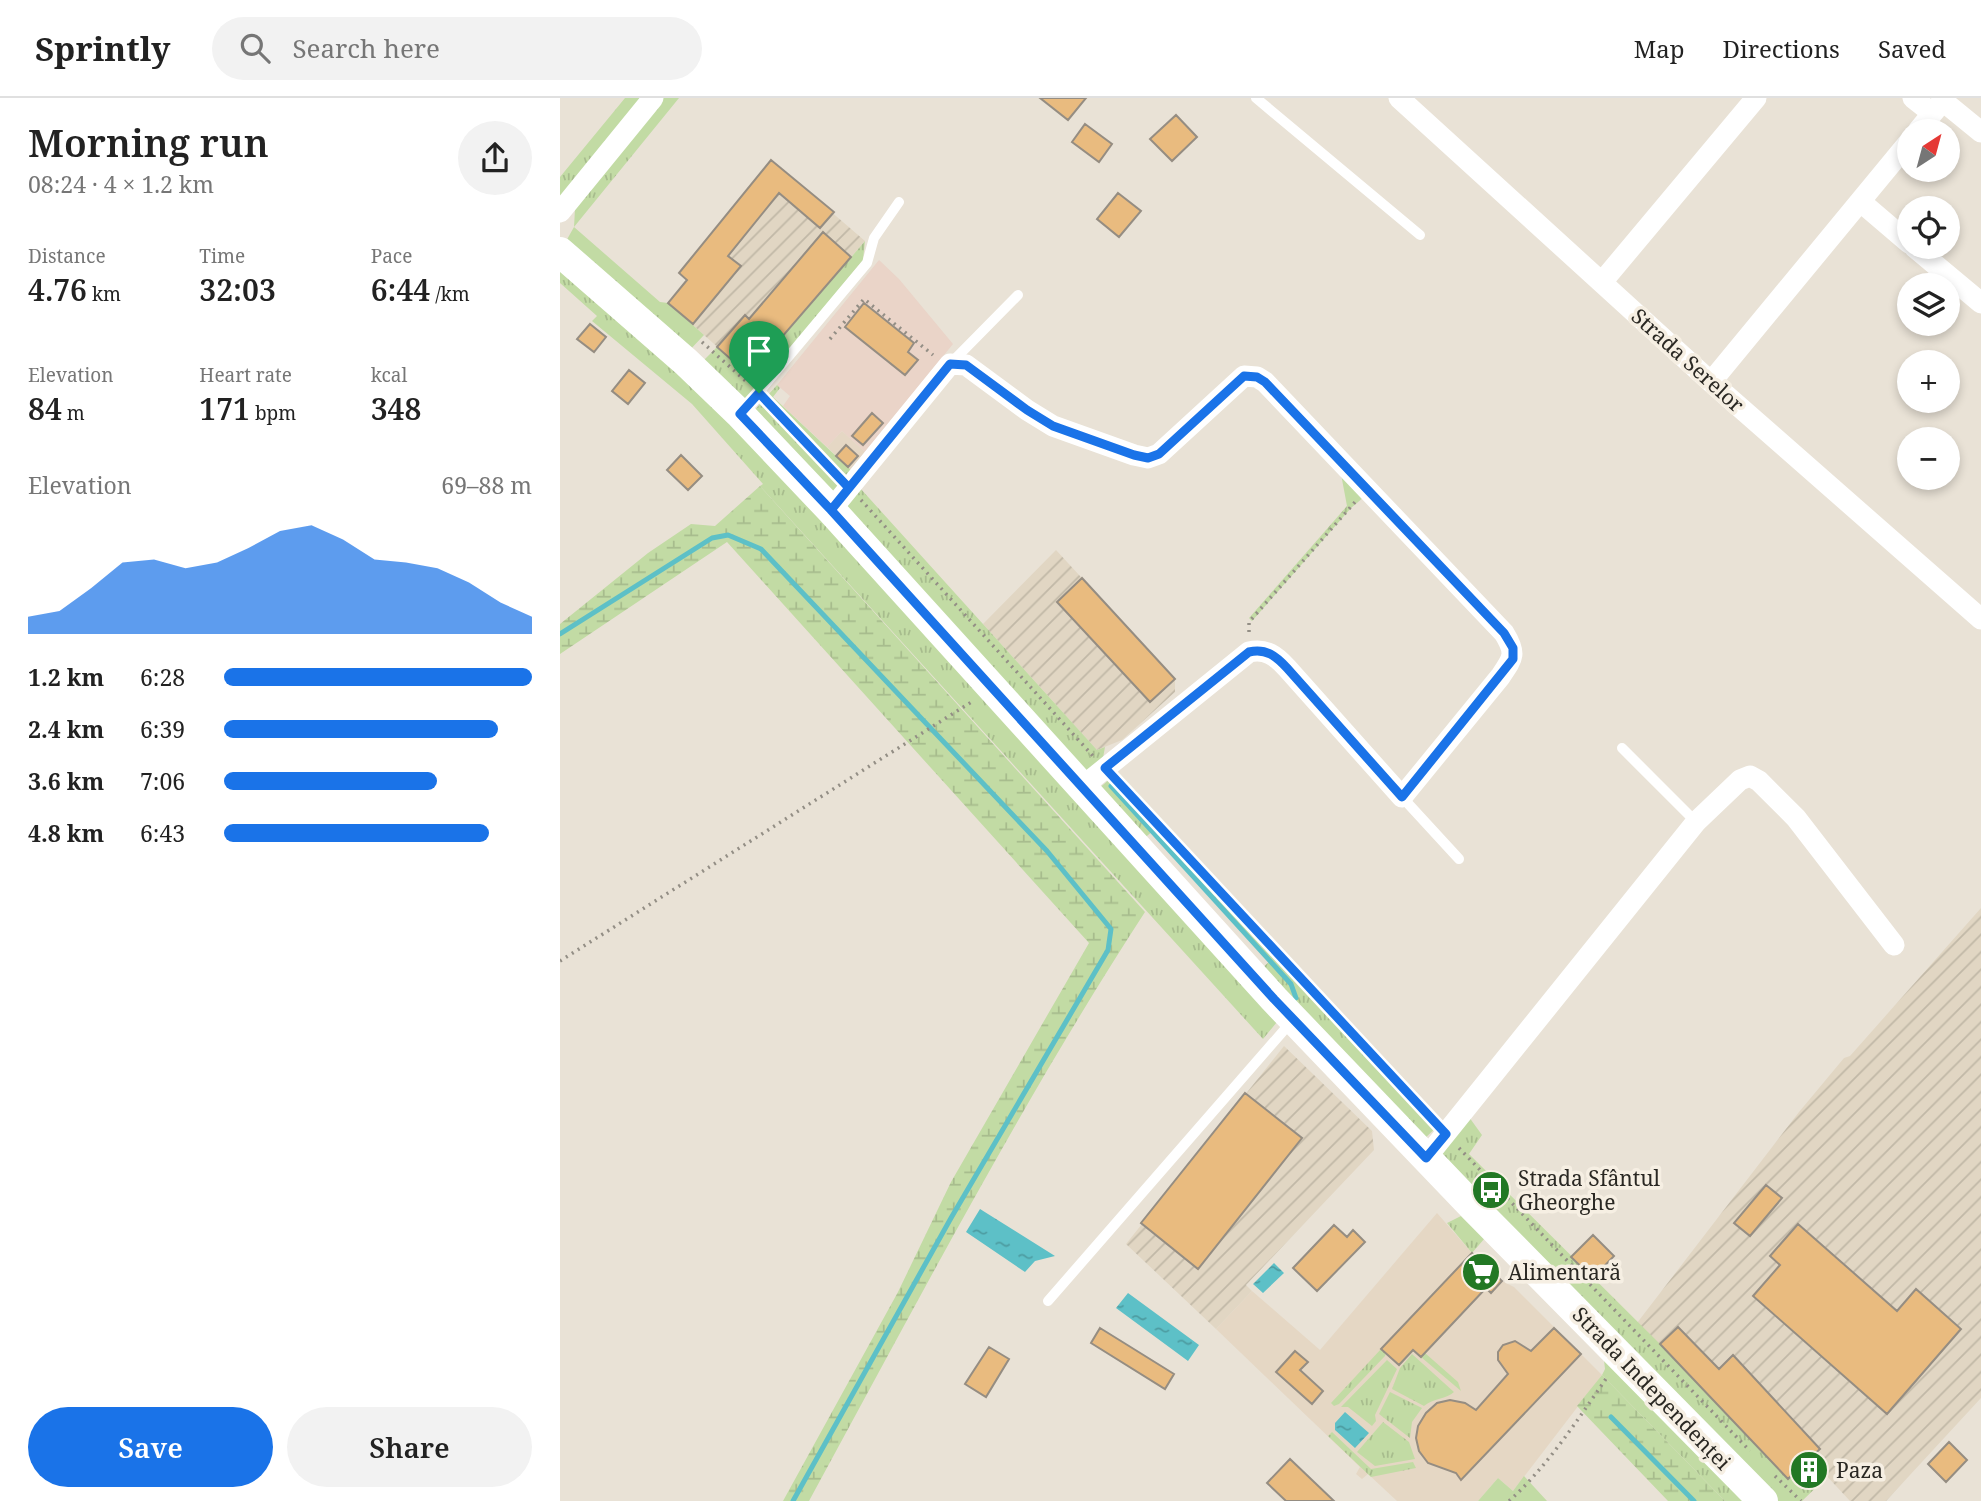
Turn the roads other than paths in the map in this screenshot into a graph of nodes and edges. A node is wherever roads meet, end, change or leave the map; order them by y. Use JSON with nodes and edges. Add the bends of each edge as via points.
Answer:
{"nodes":[{"id":1,"x":653,"y":98,"type":"edge"},
{"id":2,"x":1256,"y":98,"type":"edge"},
{"id":3,"x":1399,"y":98,"type":"edge"},
{"id":4,"x":1756,"y":98,"type":"edge"},
{"id":5,"x":1913,"y":98,"type":"edge"},
{"id":6,"x":1940,"y":104,"type":"edge"},
{"id":7,"x":1928,"y":119,"type":"edge"},
{"id":8,"x":1981,"y":132,"type":"edge"},
{"id":9,"x":1897,"y":157,"type":"edge"},
{"id":10,"x":898,"y":202,"type":"dead end"},
{"id":11,"x":1861,"y":202,"type":"junction"},
{"id":12,"x":560,"y":212,"type":"edge"},
{"id":13,"x":1897,"y":233,"type":"edge"},
{"id":14,"x":1420,"y":235,"type":"dead end"},
{"id":15,"x":560,"y":252,"type":"edge"},
{"id":16,"x":1928,"y":259,"type":"edge"},
{"id":17,"x":1602,"y":282,"type":"junction"},
{"id":18,"x":1017,"y":295,"type":"dead end"},
{"id":19,"x":1981,"y":303,"type":"edge"},
{"id":20,"x":950,"y":364,"type":"junction"},
{"id":21,"x":1711,"y":382,"type":"junction"},
{"id":22,"x":750,"y":404,"type":"junction"},
{"id":23,"x":840,"y":499,"type":"junction"},
{"id":24,"x":1981,"y":619,"type":"edge"},
{"id":25,"x":1622,"y":748,"type":"dead end"},
{"id":26,"x":1082,"y":787,"type":"junction"},
{"id":27,"x":1402,"y":797,"type":"junction"},
{"id":28,"x":1696,"y":821,"type":"junction"},
{"id":29,"x":1459,"y":859,"type":"dead end"},
{"id":30,"x":1894,"y":945,"type":"dead end"},
{"id":31,"x":1293,"y":1019,"type":"junction"},
{"id":32,"x":1426,"y":1158,"type":"junction"},
{"id":33,"x":1048,"y":1301,"type":"dead end"},
{"id":34,"x":1763,"y":1501,"type":"edge"}],
"edges":[{"from":1,"to":12,"type":"street"},
{"from":2,"to":14,"type":"lane"},
{"from":3,"to":17,"type":"street","name":"Strada Serelor"},
{"from":4,"to":17,"type":"street"},
{"from":5,"to":6,"type":"street"},
{"from":6,"to":7,"type":"street"},
{"from":6,"to":8,"type":"street"},
{"from":9,"to":11,"type":"street"},
{"from":10,"to":22,"type":"lane","via":[[874,238],[867,263]]},
{"from":11,"to":13,"type":"street"},
{"from":11,"to":21,"type":"street"},
{"from":15,"to":22,"type":"main road","name":"Strada Independenței","via":[[685,362]]},
{"from":16,"to":19,"type":"street"},
{"from":17,"to":21,"type":"street","name":"Strada Serelor"},
{"from":18,"to":20,"type":"lane"},
{"from":20,"to":23,"type":"street"},
{"from":20,"to":27,"type":"street","via":[[966,365],[1053,426],[1148,458],[1159,454],[1244,376],[1265,382],[1504,633],[1513,648],[1513,659],[1500,677]]},
{"from":21,"to":24,"type":"street","name":"Strada Serelor"},
{"from":22,"to":23,"type":"main road","name":"Strada Independenței"},
{"from":23,"to":26,"type":"main road","name":"Strada Independenței","via":[[993,688]]},
{"from":25,"to":28,"type":"lane"},
{"from":26,"to":27,"type":"street","via":[[1249,652],[1258,650],[1277,657]]},
{"from":26,"to":31,"type":"main road","name":"Strada Independenței"},
{"from":27,"to":29,"type":"lane"},
{"from":28,"to":30,"type":"street","via":[[1740,780],[1750,776],[1759,781],[1796,818]]},
{"from":28,"to":32,"type":"street"},
{"from":31,"to":32,"type":"main road","name":"Strada Independenței"},
{"from":31,"to":33,"type":"lane"},
{"from":32,"to":34,"type":"main road","name":"Strada Independenței"}]}
